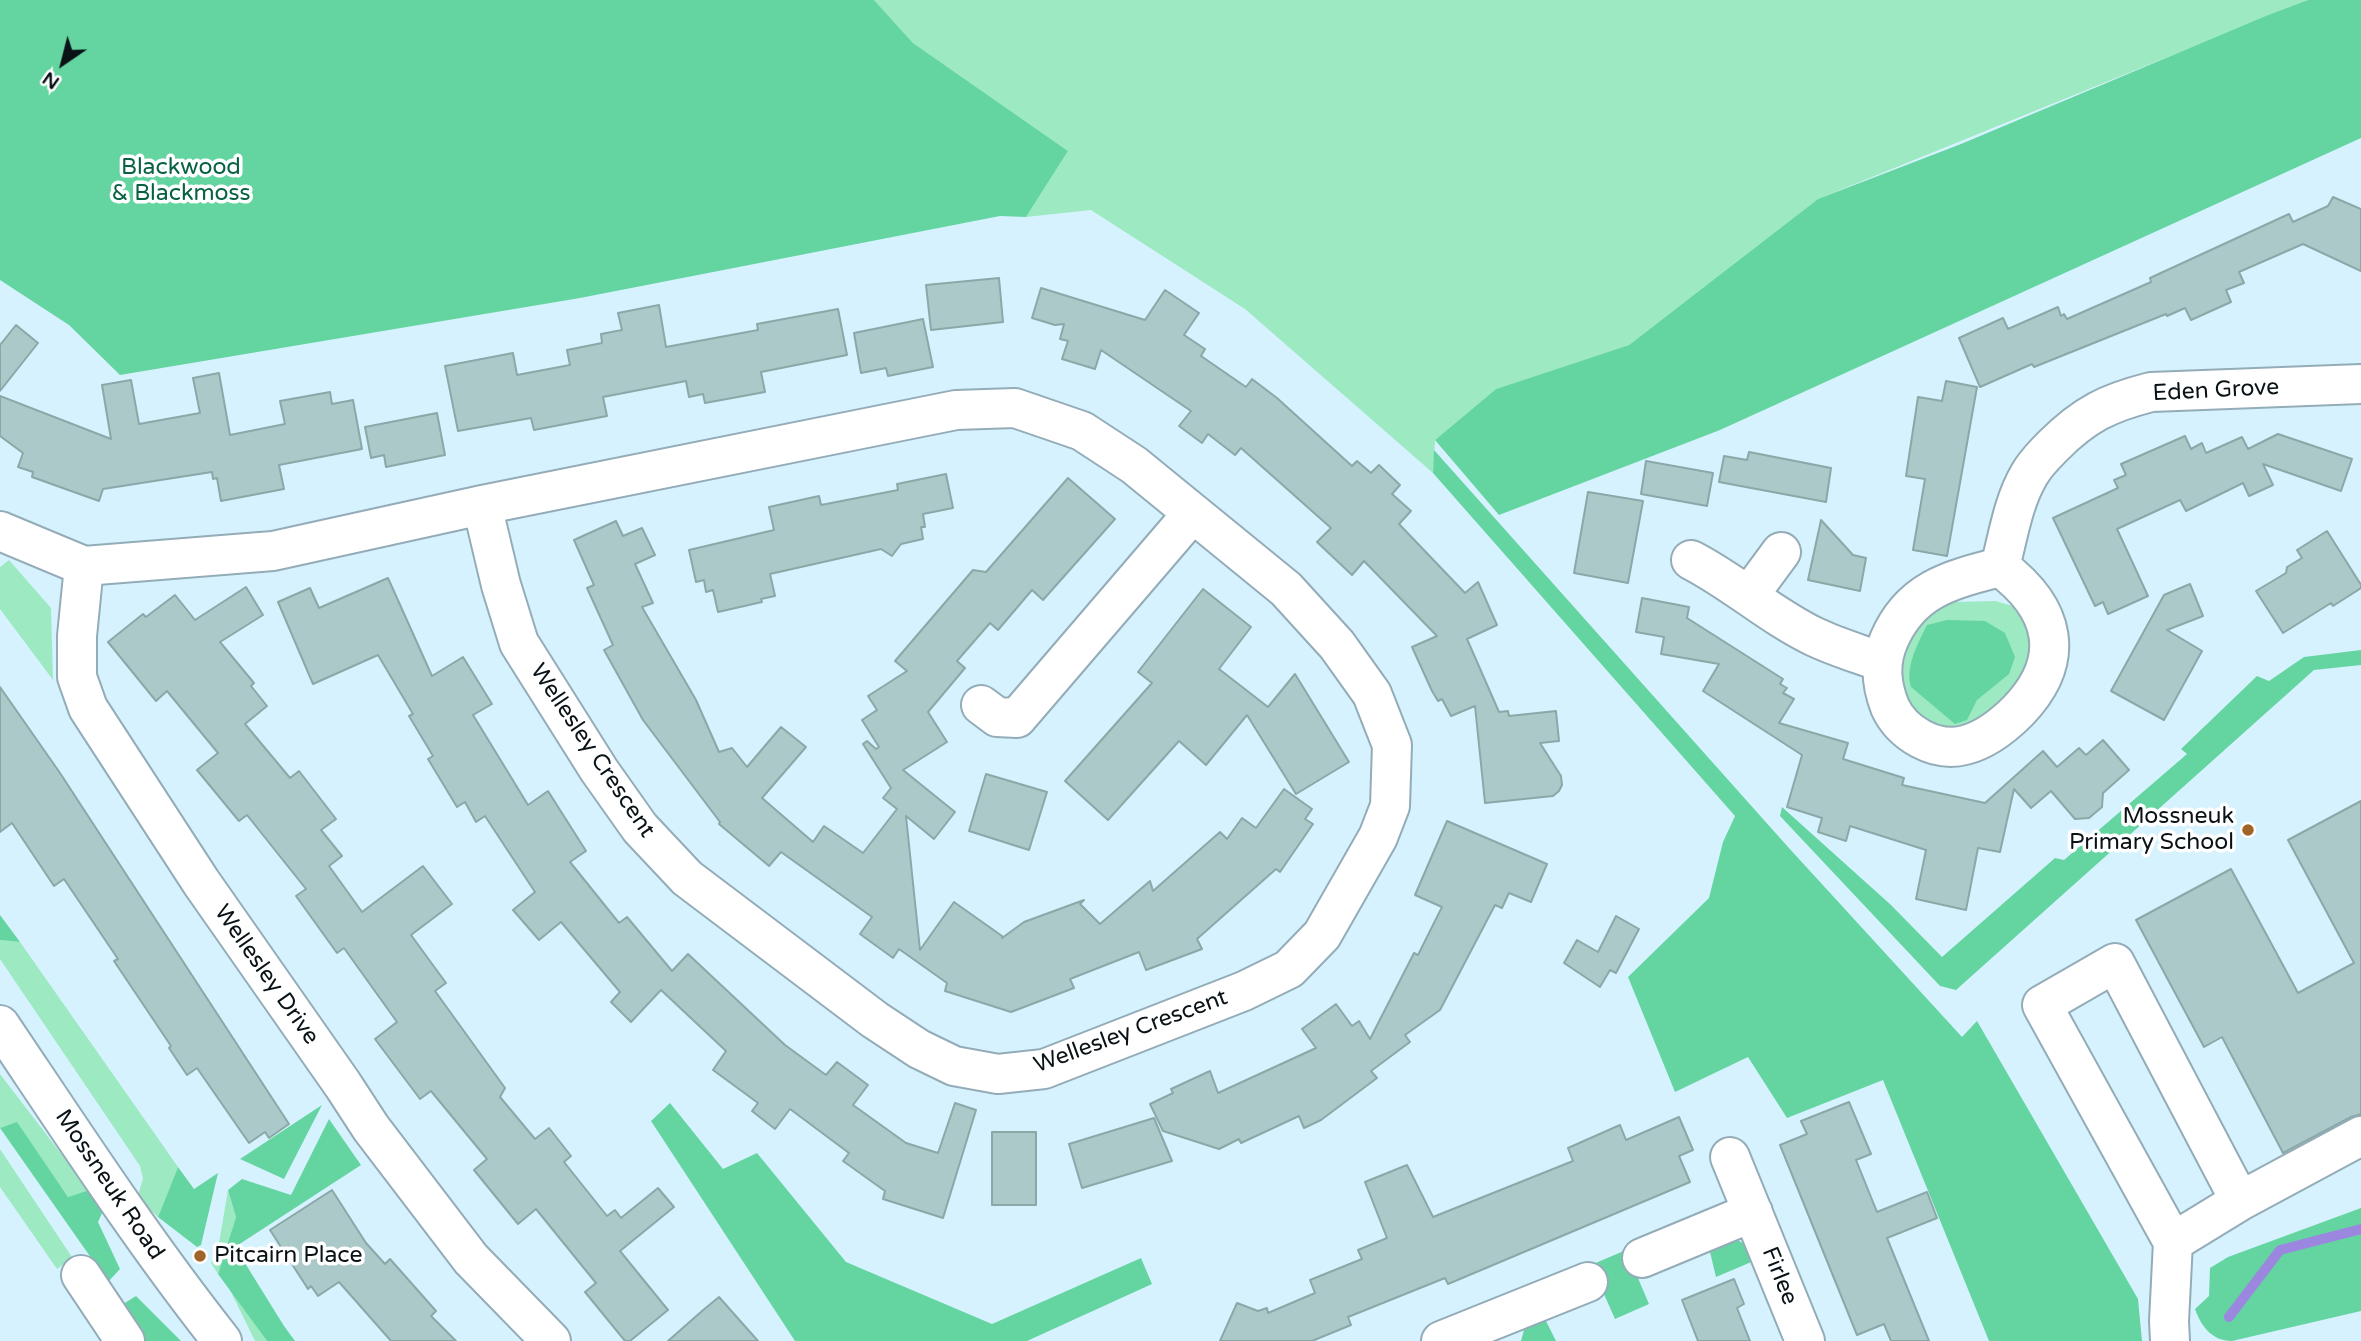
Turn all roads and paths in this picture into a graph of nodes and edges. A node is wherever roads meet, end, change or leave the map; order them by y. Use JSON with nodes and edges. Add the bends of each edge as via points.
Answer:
{"nodes":[{"id":1,"x":2361,"y":384,"type":"edge"},
{"id":2,"x":482,"y":505,"type":"junction"},
{"id":3,"x":1192,"y":514,"type":"junction"},
{"id":4,"x":0,"y":531,"type":"edge"},
{"id":5,"x":1781,"y":552,"type":"dead end"},
{"id":6,"x":1691,"y":560,"type":"dead end"},
{"id":7,"x":84,"y":566,"type":"junction"},
{"id":8,"x":2000,"y":568,"type":"junction"},
{"id":9,"x":1749,"y":594,"type":"junction"},
{"id":10,"x":1881,"y":662,"type":"junction"},
{"id":11,"x":981,"y":705,"type":"dead end"},
{"id":12,"x":0,"y":1025,"type":"edge"},
{"id":13,"x":2361,"y":1136,"type":"edge"},
{"id":14,"x":1730,"y":1157,"type":"dead end"},
{"id":15,"x":2239,"y":1201,"type":"junction"},
{"id":16,"x":1753,"y":1212,"type":"junction"},
{"id":17,"x":2173,"y":1242,"type":"junction"},
{"id":18,"x":1642,"y":1258,"type":"dead end"},
{"id":19,"x":81,"y":1275,"type":"dead end"},
{"id":20,"x":1588,"y":1282,"type":"dead end"},
{"id":21,"x":1499,"y":1331,"type":"edge"},
{"id":22,"x":2169,"y":1331,"type":"edge"},
{"id":23,"x":125,"y":1341,"type":"edge"},
{"id":24,"x":222,"y":1341,"type":"edge"},
{"id":25,"x":551,"y":1341,"type":"edge"},
{"id":26,"x":1441,"y":1341,"type":"edge"},
{"id":27,"x":1805,"y":1341,"type":"edge"}],
"edges":[{"from":1,"to":8,"type":"street","name":"Eden Grove","via":[[2151,392],[2090,414],[2054,444],[2029,474],[2015,507]]},
{"from":2,"to":3,"type":"street","name":"Wellesley Crescent","via":[[956,410],[1015,408],[1082,431],[1134,465]]},
{"from":2,"to":3,"type":"street","name":"Wellesley Crescent","via":[[519,643],[640,828],[687,878],[875,1020],[954,1066],[998,1074],[1044,1069],[1289,969],[1322,935],[1378,837],[1390,806],[1392,745],[1372,694],[1337,645],[1286,589]]},
{"from":2,"to":7,"type":"street","name":"Wellesley Crescent","via":[[273,551]]},
{"from":3,"to":11,"type":"street","via":[[1017,718],[997,717]]},
{"from":4,"to":7,"type":"street","name":"Wellesley Crescent"},
{"from":5,"to":9,"type":"street"},
{"from":6,"to":9,"type":"street"},
{"from":7,"to":25,"type":"street","name":"Wellesley Drive","via":[[77,677],[88,708],[371,1128],[471,1259]]},
{"from":8,"to":10,"type":"street","via":[[1945,582],[1910,606]]},
{"from":8,"to":10,"type":"street","via":[[2020,582],[2036,603],[2049,639],[2049,664],[2035,693],[1987,736],[1963,746],[1938,745],[1916,737],[1896,720],[1884,692]]},
{"from":9,"to":10,"type":"street","via":[[1815,637]]},
{"from":12,"to":24,"type":"street","name":"Mossneuk Road","via":[[133,1222]]},
{"from":13,"to":15,"type":"street"},
{"from":14,"to":16,"type":"street","name":"Firlee"},
{"from":15,"to":17,"type":"street"},
{"from":15,"to":17,"type":"street","via":[[2115,963],[2042,1005]]},
{"from":16,"to":18,"type":"street"},
{"from":16,"to":27,"type":"street","name":"Firlee"},
{"from":17,"to":22,"type":"street"},
{"from":19,"to":23,"type":"street"},
{"from":20,"to":21,"type":"street"},
{"from":21,"to":26,"type":"street"}]}
